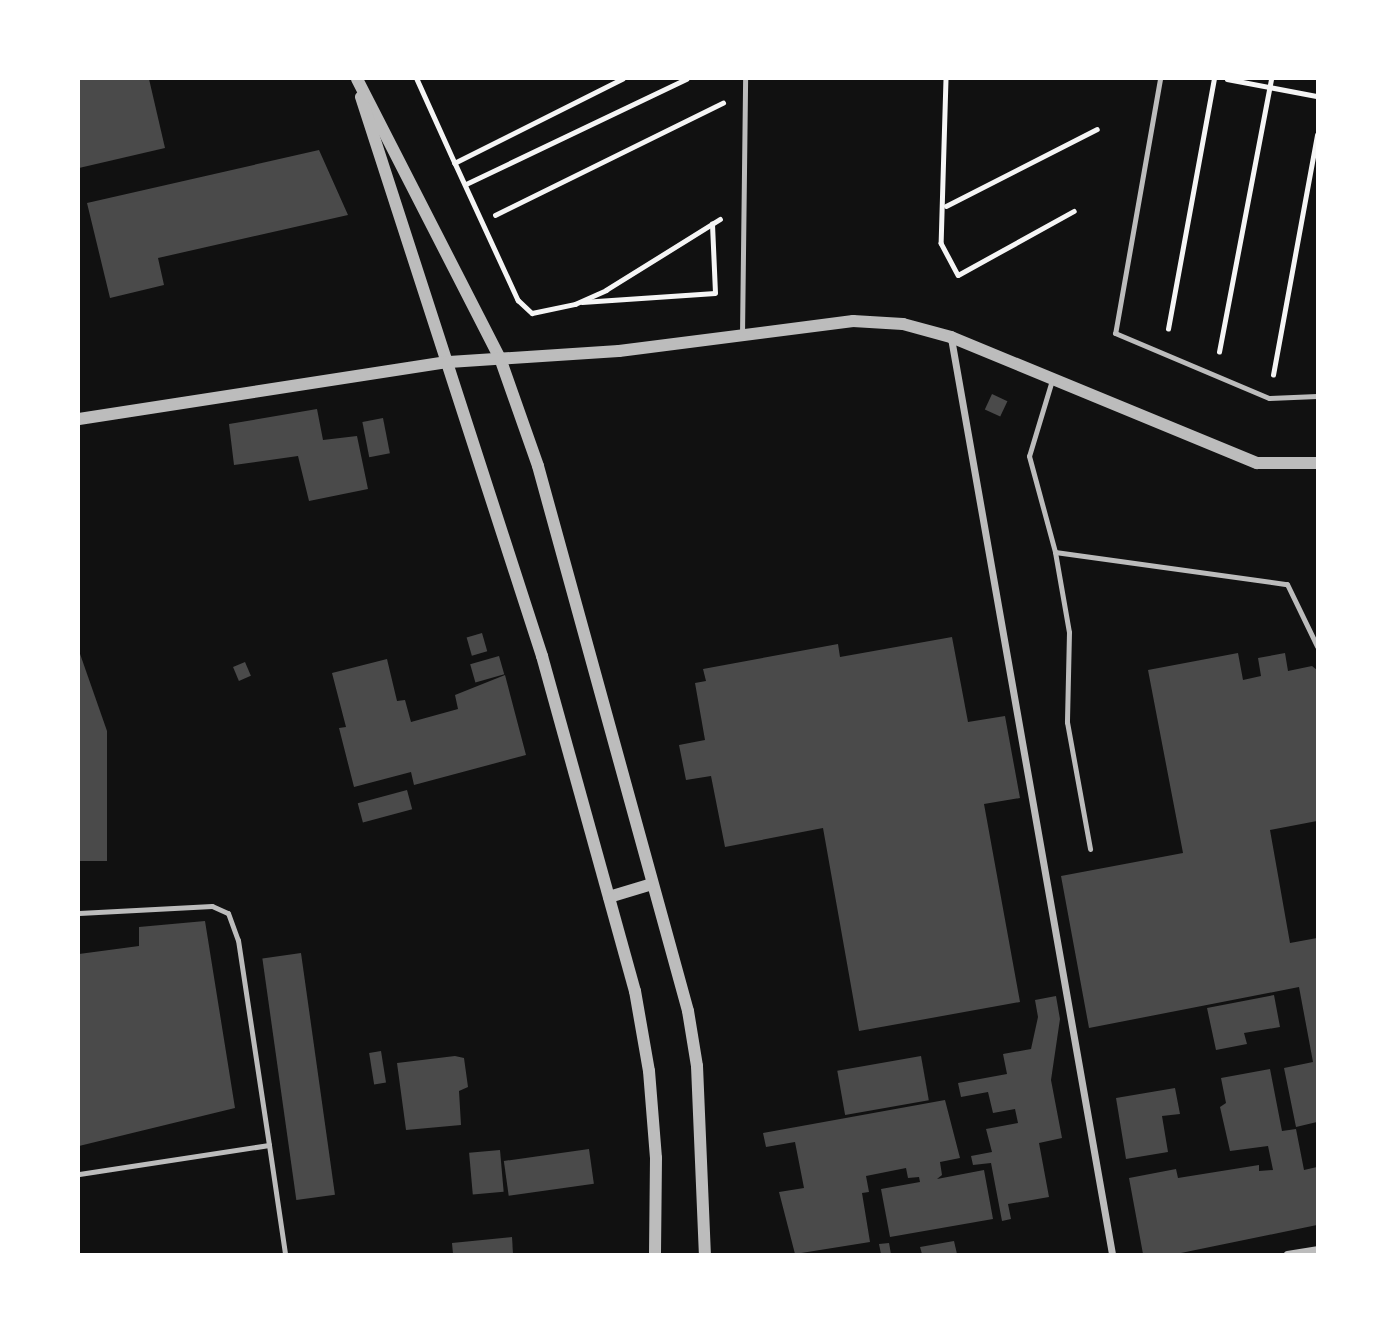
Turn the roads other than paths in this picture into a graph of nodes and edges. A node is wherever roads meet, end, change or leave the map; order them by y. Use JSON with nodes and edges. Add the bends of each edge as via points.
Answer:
{"nodes":[{"id":1,"x":356,"y":79,"type":"edge"},
{"id":2,"x":745,"y":79,"type":"edge"},
{"id":3,"x":1160,"y":79,"type":"edge"},
{"id":4,"x":742,"y":335,"type":"junction"},
{"id":5,"x":951,"y":337,"type":"junction"},
{"id":6,"x":500,"y":358,"type":"junction"},
{"id":7,"x":449,"y":362,"type":"junction"},
{"id":8,"x":1053,"y":379,"type":"junction"},
{"id":9,"x":1317,"y":396,"type":"edge"},
{"id":10,"x":79,"y":419,"type":"edge"},
{"id":11,"x":1317,"y":463,"type":"edge"},
{"id":12,"x":1055,"y":552,"type":"junction"},
{"id":13,"x":1317,"y":646,"type":"edge"},
{"id":14,"x":1090,"y":849,"type":"dead end"},
{"id":15,"x":652,"y":884,"type":"junction"},
{"id":16,"x":609,"y":897,"type":"junction"},
{"id":17,"x":79,"y":913,"type":"edge"},
{"id":18,"x":269,"y":1145,"type":"junction"},
{"id":19,"x":79,"y":1174,"type":"edge"},
{"id":20,"x":1317,"y":1249,"type":"edge"},
{"id":21,"x":285,"y":1254,"type":"edge"},
{"id":22,"x":655,"y":1254,"type":"edge"},
{"id":23,"x":705,"y":1254,"type":"edge"},
{"id":24,"x":1111,"y":1254,"type":"edge"},
{"id":25,"x":1287,"y":1254,"type":"edge"}],
"edges":[{"from":1,"to":6,"type":"street"},
{"from":1,"to":7,"type":"street"},
{"from":2,"to":4,"type":"lane"},
{"from":3,"to":9,"type":"lane","via":[[1115,333],[1269,398]]},
{"from":4,"to":5,"type":"street","via":[[853,321],[903,324]]},
{"from":4,"to":6,"type":"street","via":[[619,351]]},
{"from":5,"to":8,"type":"street"},
{"from":5,"to":24,"type":"street"},
{"from":6,"to":7,"type":"street"},
{"from":6,"to":15,"type":"street","via":[[538,466]]},
{"from":7,"to":10,"type":"street"},
{"from":7,"to":16,"type":"street","via":[[542,656]]},
{"from":8,"to":11,"type":"street","via":[[1257,463]]},
{"from":8,"to":12,"type":"lane","via":[[1030,456]]},
{"from":12,"to":13,"type":"lane","via":[[1287,584]]},
{"from":12,"to":14,"type":"lane","via":[[1069,632],[1067,722]]},
{"from":15,"to":16,"type":"street"},
{"from":15,"to":23,"type":"street","via":[[688,1011],[697,1066]]},
{"from":16,"to":22,"type":"street","via":[[635,991],[649,1071],[656,1158]]},
{"from":17,"to":18,"type":"lane","via":[[212,906],[228,913],[238,940]]},
{"from":18,"to":19,"type":"lane"},
{"from":18,"to":21,"type":"lane"},
{"from":20,"to":25,"type":"street"}]}
